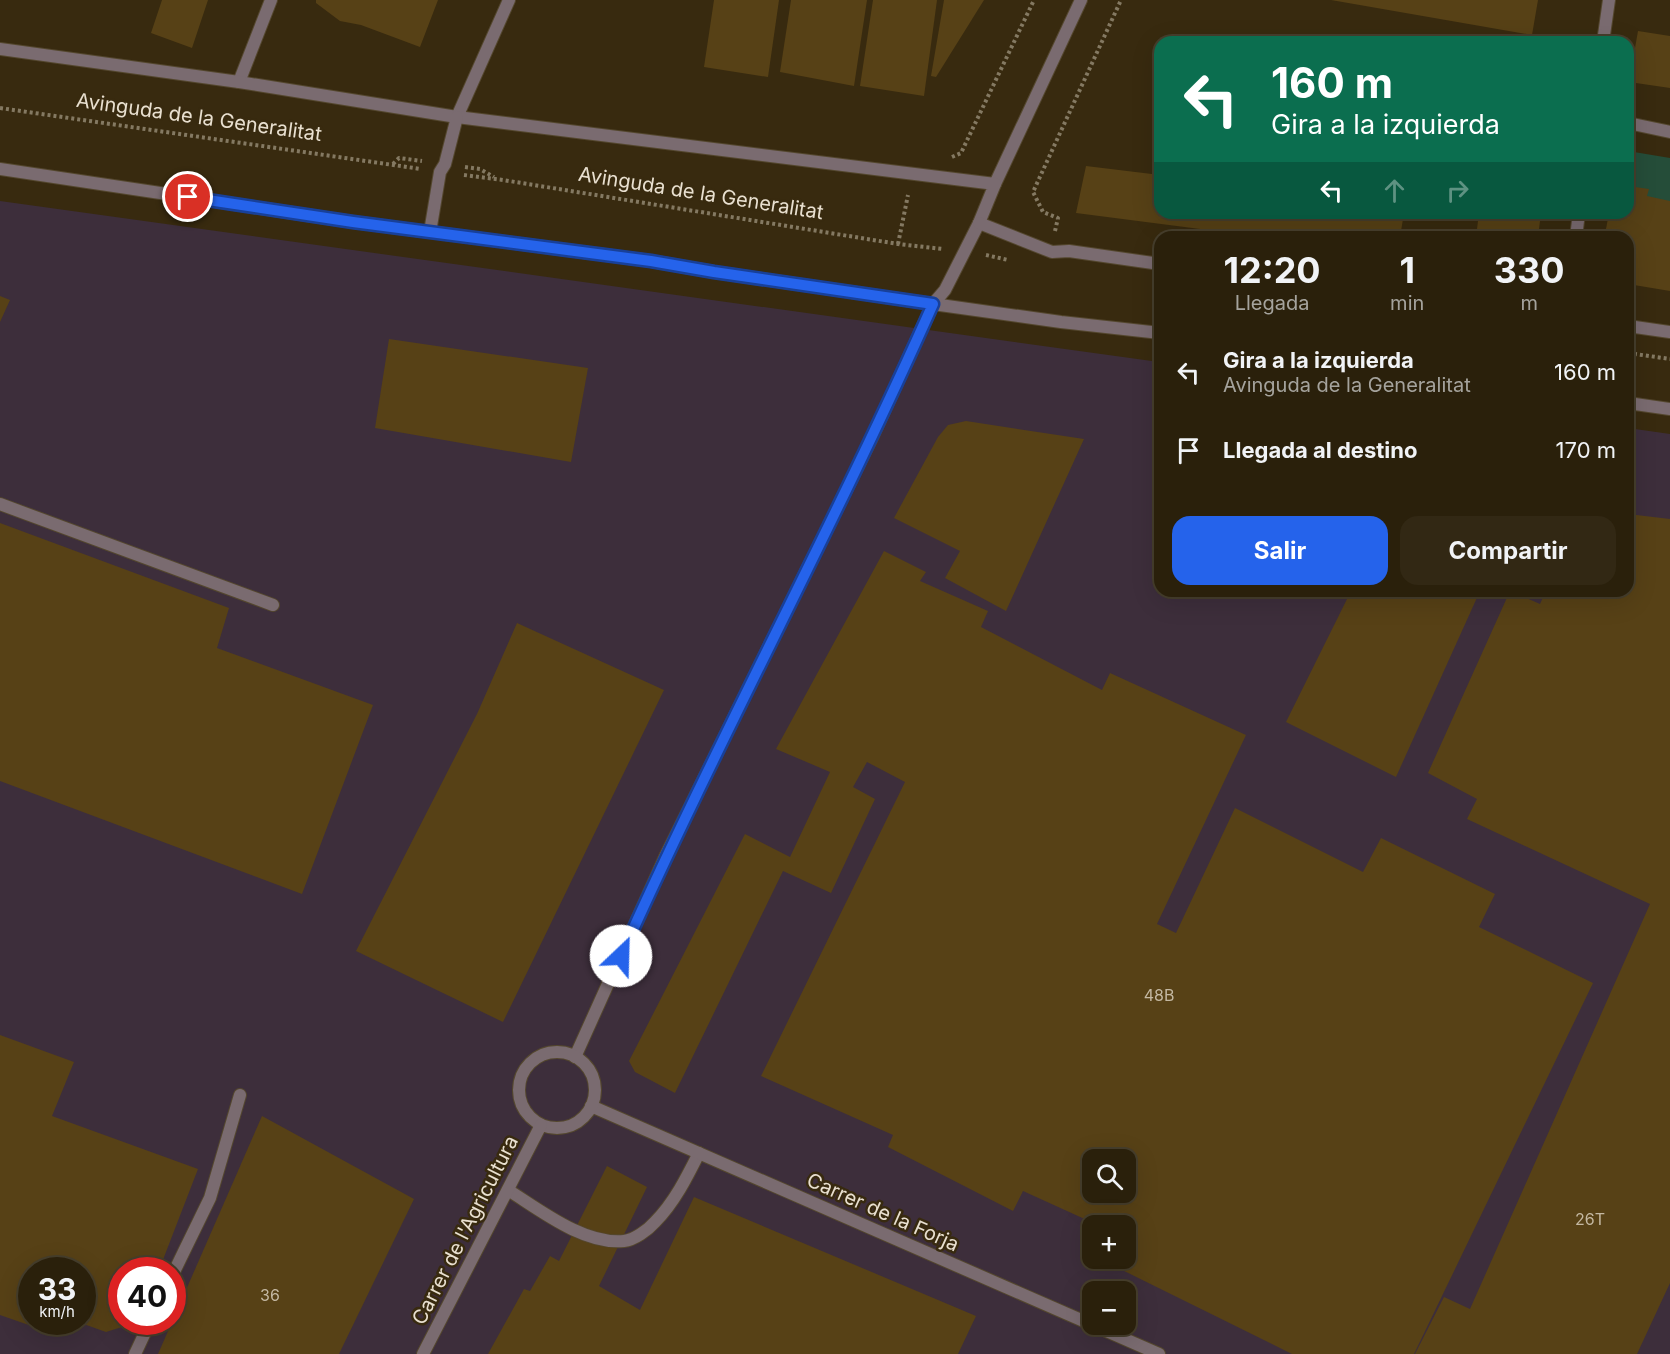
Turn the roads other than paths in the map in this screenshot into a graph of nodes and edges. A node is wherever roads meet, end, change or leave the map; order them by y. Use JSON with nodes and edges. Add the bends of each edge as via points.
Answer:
{"nodes":[{"id":1,"x":271,"y":0,"type":"edge"},
{"id":2,"x":509,"y":0,"type":"edge"},
{"id":3,"x":1081,"y":0,"type":"edge"},
{"id":4,"x":1609,"y":0,"type":"edge"},
{"id":5,"x":1604,"y":36,"type":"edge"},
{"id":6,"x":0,"y":49,"type":"edge"},
{"id":7,"x":239,"y":82,"type":"junction"},
{"id":8,"x":458,"y":117,"type":"junction"},
{"id":9,"x":1634,"y":124,"type":"edge"},
{"id":10,"x":1670,"y":132,"type":"edge"},
{"id":11,"x":0,"y":169,"type":"edge"},
{"id":12,"x":995,"y":184,"type":"junction"},
{"id":13,"x":979,"y":223,"type":"junction"},
{"id":14,"x":430,"y":232,"type":"junction"},
{"id":15,"x":1154,"y":263,"type":"edge"},
{"id":16,"x":933,"y":304,"type":"junction"},
{"id":17,"x":1634,"y":327,"type":"edge"},
{"id":18,"x":1154,"y":332,"type":"edge"},
{"id":19,"x":1670,"y":332,"type":"edge"},
{"id":20,"x":1634,"y":404,"type":"edge"},
{"id":21,"x":1670,"y":409,"type":"edge"},
{"id":22,"x":0,"y":504,"type":"edge"},
{"id":23,"x":273,"y":605,"type":"dead end"},
{"id":24,"x":576,"y":1057,"type":"junction"},
{"id":25,"x":240,"y":1095,"type":"dead end"},
{"id":26,"x":591,"y":1106,"type":"junction"},
{"id":27,"x":541,"y":1125,"type":"junction"},
{"id":28,"x":699,"y":1153,"type":"junction"},
{"id":29,"x":508,"y":1190,"type":"junction"},
{"id":30,"x":181,"y":1257,"type":"edge"},
{"id":31,"x":144,"y":1335,"type":"edge"},
{"id":32,"x":135,"y":1354,"type":"edge"},
{"id":33,"x":423,"y":1354,"type":"edge"},
{"id":34,"x":1159,"y":1354,"type":"edge"}],
"edges":[{"from":1,"to":7,"type":"street"},
{"from":2,"to":8,"type":"street"},
{"from":3,"to":12,"type":"street"},
{"from":4,"to":5,"type":"street"},
{"from":6,"to":7,"type":"street"},
{"from":7,"to":8,"type":"street"},
{"from":8,"to":12,"type":"street"},
{"from":8,"to":14,"type":"street","via":[[440,172]]},
{"from":9,"to":10,"type":"street"},
{"from":11,"to":14,"type":"street"},
{"from":12,"to":13,"type":"street"},
{"from":13,"to":15,"type":"street","via":[[1052,252]]},
{"from":13,"to":16,"type":"street","via":[[945,290]]},
{"from":14,"to":16,"type":"street"},
{"from":16,"to":18,"type":"street"},
{"from":16,"to":24,"type":"street","via":[[866,451],[666,855]]},
{"from":17,"to":19,"type":"street"},
{"from":20,"to":21,"type":"street"},
{"from":22,"to":23,"type":"street"},
{"from":24,"to":26,"type":"street","via":[[591,1073]]},
{"from":24,"to":27,"type":"street","via":[[564,1052],[540,1055],[523,1072],[519,1084],[521,1102]]},
{"from":25,"to":30,"type":"street","via":[[210,1198]]},
{"from":26,"to":27,"type":"street","via":[[585,1115],[565,1127]]},
{"from":26,"to":28,"type":"street","name":"Carrer de la Forja"},
{"from":27,"to":29,"type":"street","name":"Carrer de l'Agricultura"},
{"from":28,"to":29,"type":"street","via":[[655,1223],[625,1241],[584,1234]]},
{"from":28,"to":34,"type":"street","name":"Carrer de la Forja"},
{"from":29,"to":33,"type":"street","name":"Carrer de l'Agricultura"},
{"from":31,"to":32,"type":"street"}]}
